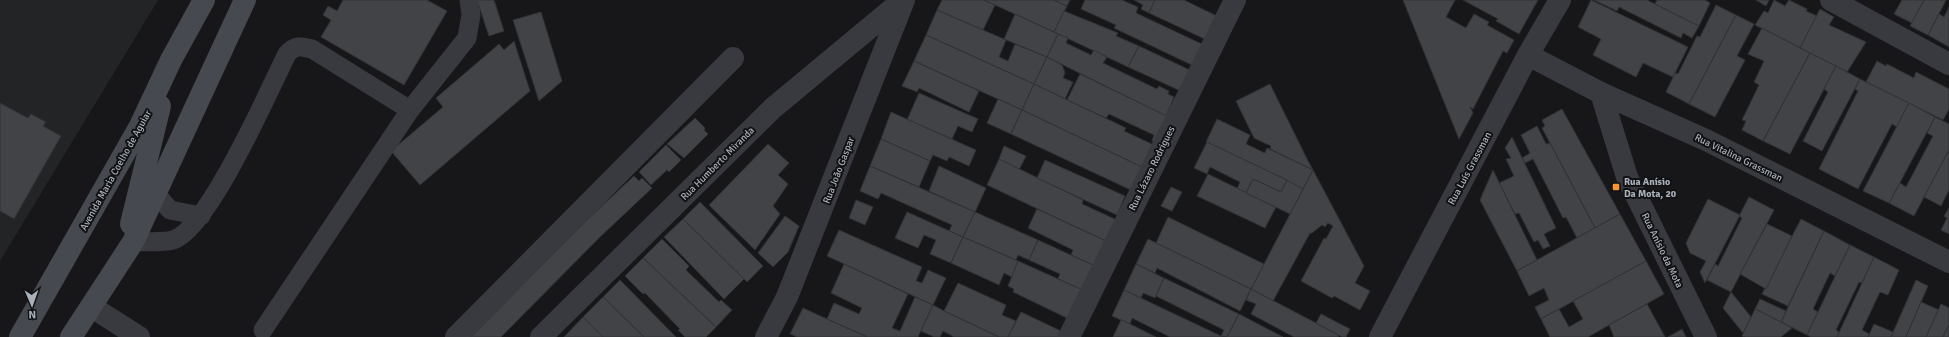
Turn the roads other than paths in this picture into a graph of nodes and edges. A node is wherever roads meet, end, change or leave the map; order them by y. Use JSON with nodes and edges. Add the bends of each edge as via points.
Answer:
{"nodes":[{"id":1,"x":199,"y":0,"type":"edge"},
{"id":2,"x":245,"y":0,"type":"edge"},
{"id":3,"x":469,"y":0,"type":"edge"},
{"id":4,"x":903,"y":0,"type":"edge"},
{"id":5,"x":1235,"y":0,"type":"edge"},
{"id":6,"x":1560,"y":0,"type":"edge"},
{"id":7,"x":1831,"y":0,"type":"edge"},
{"id":8,"x":1528,"y":56,"type":"junction"},
{"id":9,"x":733,"y":58,"type":"dead end"},
{"id":10,"x":171,"y":60,"type":"junction"},
{"id":11,"x":1949,"y":64,"type":"edge"},
{"id":12,"x":1601,"y":93,"type":"junction"},
{"id":13,"x":410,"y":110,"type":"junction"},
{"id":14,"x":156,"y":194,"type":"junction"},
{"id":15,"x":201,"y":216,"type":"junction"},
{"id":16,"x":133,"y":242,"type":"junction"},
{"id":17,"x":1949,"y":262,"type":"edge"},
{"id":18,"x":118,"y":265,"type":"junction"},
{"id":19,"x":92,"y":307,"type":"junction"},
{"id":20,"x":263,"y":330,"type":"dead end"},
{"id":21,"x":20,"y":337,"type":"edge"},
{"id":22,"x":71,"y":337,"type":"edge"},
{"id":23,"x":139,"y":337,"type":"edge"},
{"id":24,"x":456,"y":337,"type":"edge"},
{"id":25,"x":540,"y":337,"type":"edge"},
{"id":26,"x":766,"y":337,"type":"edge"},
{"id":27,"x":1069,"y":337,"type":"edge"},
{"id":28,"x":1380,"y":337,"type":"edge"},
{"id":29,"x":1706,"y":337,"type":"edge"}],
"edges":[{"from":1,"to":10,"type":"main road","name":"Avenida Maria Coelho de Aguiar"},
{"from":2,"to":14,"type":"main road"},
{"from":3,"to":13,"type":"lane","via":[[471,15],[468,38]]},
{"from":4,"to":25,"type":"street","name":"Rua Humberto Miranda","via":[[773,108]]},
{"from":4,"to":26,"type":"street","name":"Rua João Gaspar","via":[[787,297]]},
{"from":5,"to":27,"type":"street","name":"Rua Lázaro Rodrigues"},
{"from":6,"to":8,"type":"street","name":"Rua Luís Grassman"},
{"from":7,"to":11,"type":"street"},
{"from":8,"to":12,"type":"street","name":"Rua Vitalina Grassman"},
{"from":8,"to":28,"type":"street","name":"Rua Luís Grassman"},
{"from":9,"to":24,"type":"street"},
{"from":10,"to":18,"type":"main road","via":[[140,190]]},
{"from":10,"to":21,"type":"main road","name":"Avenida Maria Coelho de Aguiar","via":[[140,126]]},
{"from":12,"to":17,"type":"street","name":"Rua Vitalina Grassman","via":[[1706,140]]},
{"from":12,"to":29,"type":"street","name":"Rua Anísio da Mota","via":[[1627,177]]},
{"from":13,"to":15,"type":"lane","via":[[312,49],[301,46],[293,48],[287,54],[218,192]]},
{"from":13,"to":20,"type":"lane"},
{"from":14,"to":15,"type":"lane","via":[[170,210]]},
{"from":14,"to":16,"type":"main road"},
{"from":15,"to":16,"type":"lane","via":[[174,240]]},
{"from":16,"to":18,"type":"main road"},
{"from":18,"to":19,"type":"main road"},
{"from":19,"to":22,"type":"main road"},
{"from":19,"to":23,"type":"street"}]}
